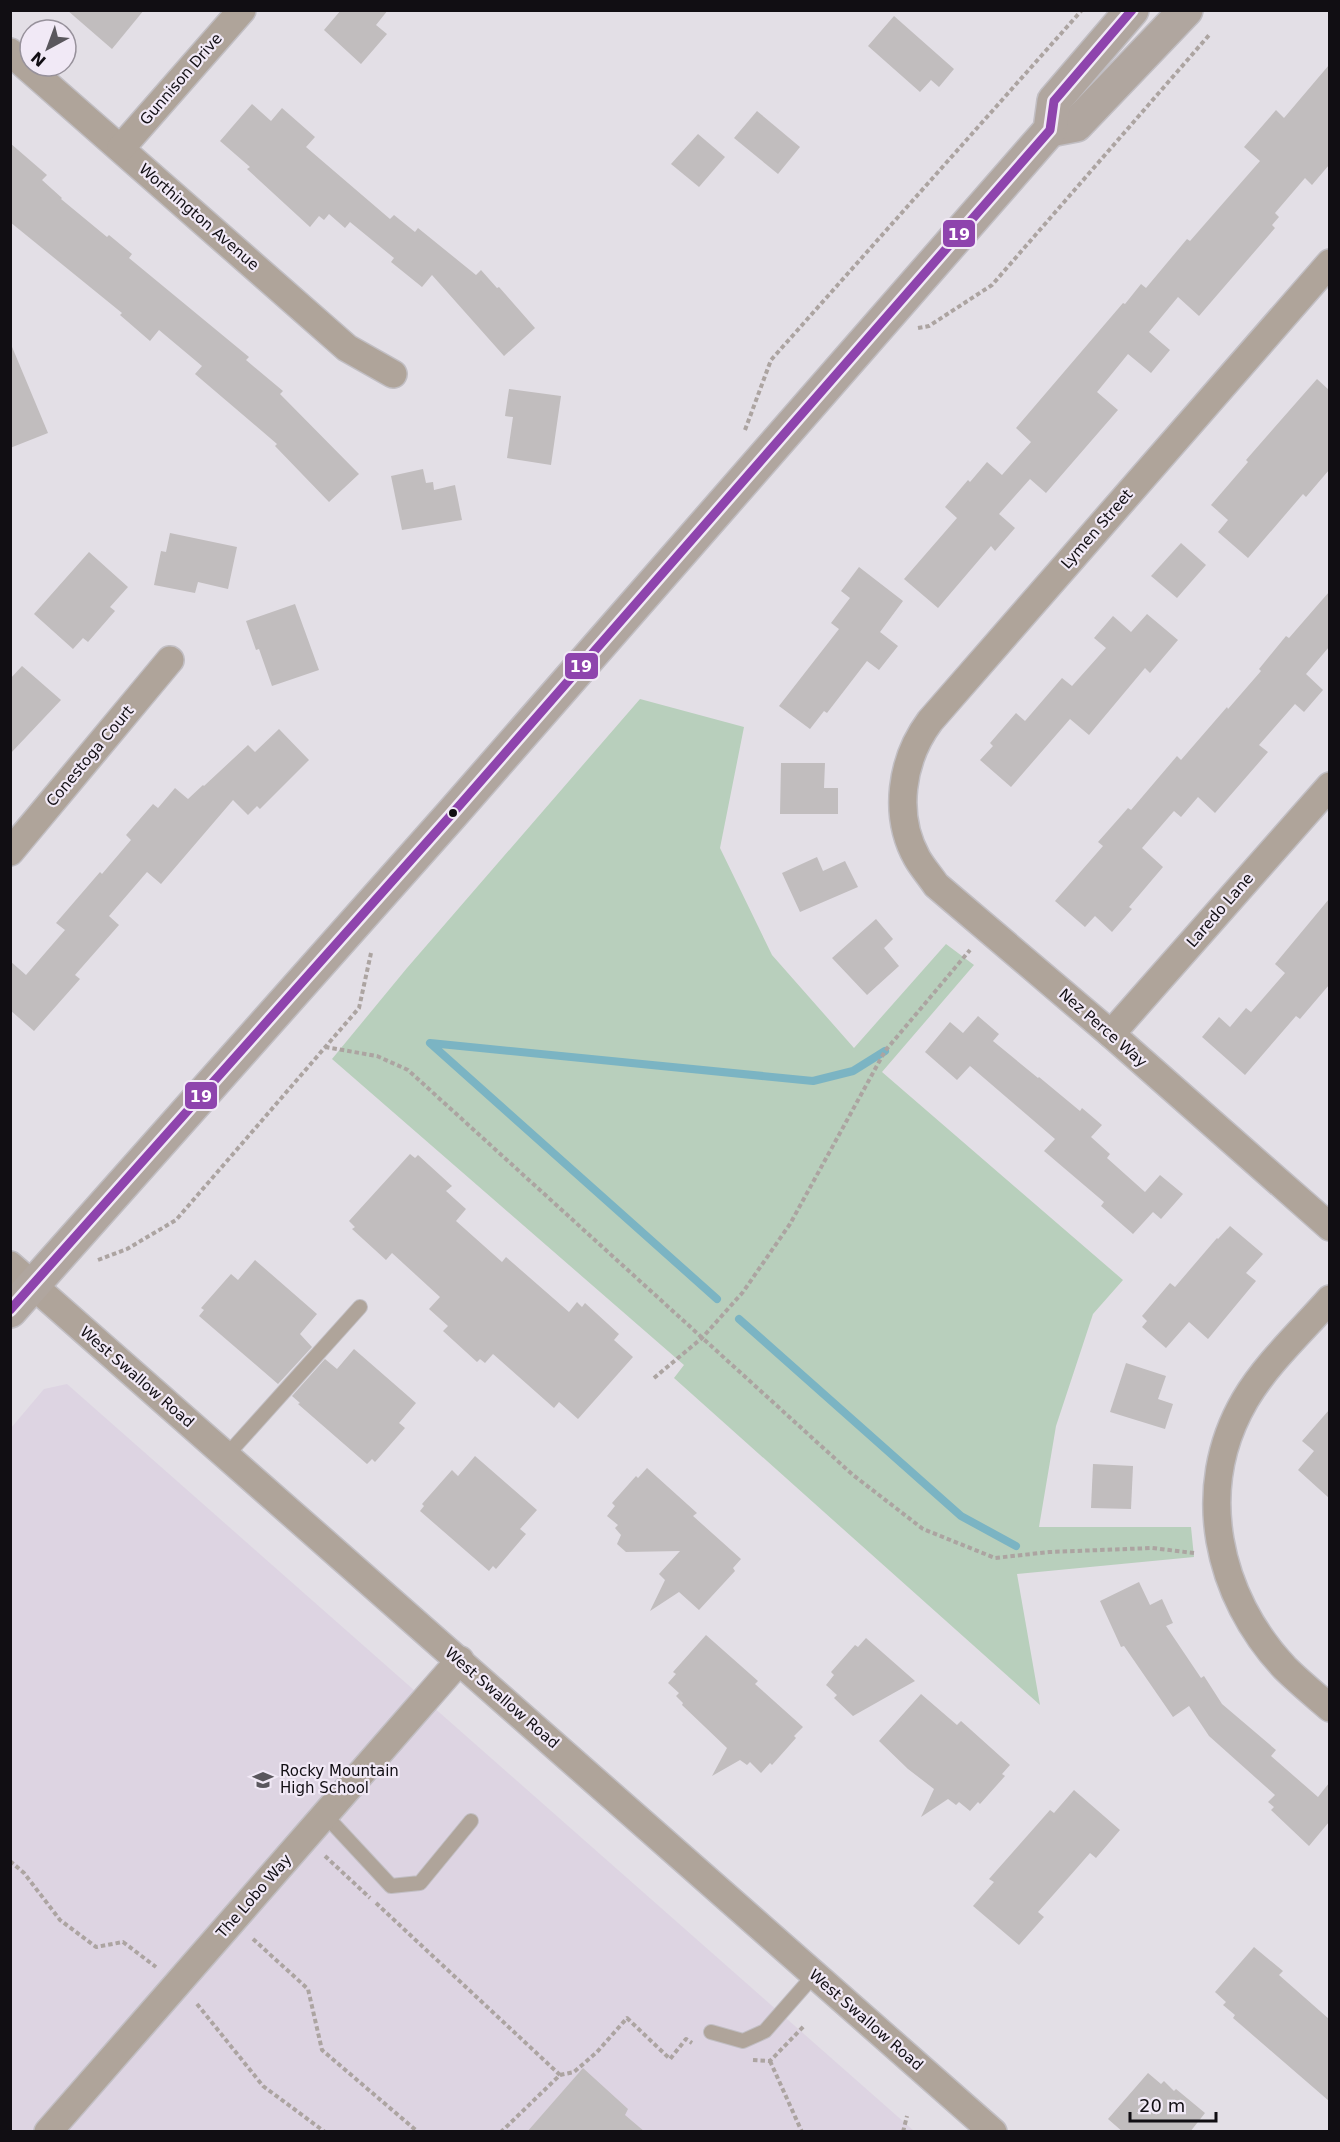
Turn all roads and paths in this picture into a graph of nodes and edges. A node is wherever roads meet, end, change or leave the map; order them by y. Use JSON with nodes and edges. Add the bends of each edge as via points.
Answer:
{"nodes":[{"id":1,"x":242,"y":10,"type":"edge"},
{"id":2,"x":1082,"y":10,"type":"edge"},
{"id":3,"x":1132,"y":10,"type":"edge"},
{"id":4,"x":1186,"y":10,"type":"edge"},
{"id":5,"x":1212,"y":32,"type":"dead end"},
{"id":6,"x":10,"y":52,"type":"edge"},
{"id":7,"x":1050,"y":130,"type":"junction"},
{"id":8,"x":121,"y":148,"type":"junction"},
{"id":9,"x":1329,"y":263,"type":"edge"},
{"id":10,"x":870,"y":338,"type":"junction"},
{"id":11,"x":771,"y":360,"type":"dead end"},
{"id":12,"x":393,"y":374,"type":"dead end"},
{"id":13,"x":170,"y":660,"type":"dead end"},
{"id":14,"x":1329,"y":786,"type":"edge"},
{"id":15,"x":903,"y":813,"type":"joint"},
{"id":16,"x":10,"y":852,"type":"edge"},
{"id":17,"x":988,"y":929,"type":"junction"},
{"id":18,"x":359,"y":1008,"type":"dead end"},
{"id":19,"x":1111,"y":1034,"type":"junction"},
{"id":20,"x":325,"y":1047,"type":"junction"},
{"id":21,"x":1329,"y":1227,"type":"edge"},
{"id":22,"x":97,"y":1261,"type":"dead end"},
{"id":23,"x":22,"y":1275,"type":"edge"},
{"id":24,"x":1329,"y":1299,"type":"edge"},
{"id":25,"x":360,"y":1307,"type":"dead end"},
{"id":26,"x":10,"y":1311,"type":"edge"},
{"id":27,"x":702,"y":1338,"type":"junction"},
{"id":28,"x":654,"y":1378,"type":"dead end"},
{"id":29,"x":227,"y":1455,"type":"junction"},
{"id":30,"x":1222,"y":1556,"type":"junction"},
{"id":31,"x":460,"y":1660,"type":"junction"},
{"id":32,"x":1329,"y":1708,"type":"edge"},
{"id":33,"x":325,"y":1815,"type":"junction"},
{"id":34,"x":471,"y":1821,"type":"dead end"},
{"id":35,"x":305,"y":1838,"type":"junction"},
{"id":36,"x":232,"y":1920,"type":"junction"},
{"id":37,"x":815,"y":1974,"type":"junction"},
{"id":38,"x":805,"y":2025,"type":"dead end"},
{"id":39,"x":711,"y":2032,"type":"dead end"},
{"id":40,"x":695,"y":2045,"type":"dead end"},
{"id":41,"x":748,"y":2060,"type":"dead end"},
{"id":42,"x":770,"y":2061,"type":"junction"},
{"id":43,"x":560,"y":2075,"type":"junction"},
{"id":44,"x":907,"y":2116,"type":"dead end"},
{"id":45,"x":48,"y":2132,"type":"edge"},
{"id":46,"x":418,"y":2132,"type":"edge"},
{"id":47,"x":501,"y":2132,"type":"edge"},
{"id":48,"x":802,"y":2132,"type":"edge"},
{"id":49,"x":903,"y":2132,"type":"edge"},
{"id":50,"x":993,"y":2132,"type":"edge"}],
"edges":[{"from":1,"to":8,"type":"street","name":"Gunnison Drive"},
{"from":2,"to":11,"type":"path"},
{"from":3,"to":7,"type":"main road","via":[[1054,101]]},
{"from":4,"to":7,"type":"main road","via":[[1076,124]]},
{"from":5,"to":10,"type":"path","via":[[992,285],[928,326]]},
{"from":6,"to":8,"type":"street","name":"Worthington Avenue"},
{"from":7,"to":10,"type":"main road"},
{"from":8,"to":12,"type":"street","name":"Worthington Avenue","via":[[346,348]]},
{"from":9,"to":15,"type":"street","name":"Lymen Street","via":[[930,721],[908,762]]},
{"from":10,"to":23,"type":"main road","via":[[452,814]]},
{"from":13,"to":16,"type":"street","name":"Conestoga Court"},
{"from":14,"to":19,"type":"street","name":"Laredo Lane"},
{"from":15,"to":17,"type":"street","name":"Nez Perce Way","via":[[917,858],[936,885]]},
{"from":17,"to":19,"type":"street","name":"Nez Perce Way"},
{"from":17,"to":27,"type":"path","via":[[885,1051],[790,1224],[743,1292]]},
{"from":18,"to":20,"type":"path"},
{"from":19,"to":21,"type":"street","name":"Nez Perce Way"},
{"from":20,"to":22,"type":"path","via":[[176,1220],[127,1250]]},
{"from":20,"to":27,"type":"path","via":[[377,1056],[408,1070]]},
{"from":23,"to":26,"type":"main road"},
{"from":23,"to":29,"type":"street","name":"West Swallow Road"},
{"from":24,"to":30,"type":"street","via":[[1262,1377],[1230,1431],[1216,1493]]},
{"from":25,"to":29,"type":"lane"},
{"from":27,"to":28,"type":"path"},
{"from":27,"to":30,"type":"path","via":[[853,1475],[923,1529],[995,1558],[1152,1548]]},
{"from":29,"to":31,"type":"street","name":"West Swallow Road"},
{"from":30,"to":32,"type":"street","via":[[1233,1589],[1252,1625],[1285,1668]]},
{"from":31,"to":33,"type":"street","name":"The Lobo Way"},
{"from":31,"to":37,"type":"street","name":"West Swallow Road"},
{"from":33,"to":34,"type":"lane","via":[[391,1886],[420,1883]]},
{"from":33,"to":35,"type":"street","name":"The Lobo Way"},
{"from":35,"to":36,"type":"street","name":"The Lobo Way"},
{"from":35,"to":43,"type":"path"},
{"from":36,"to":45,"type":"street","name":"The Lobo Way"},
{"from":36,"to":46,"type":"path","via":[[308,1989],[322,2050]]},
{"from":37,"to":39,"type":"lane","via":[[765,2031],[743,2041]]},
{"from":37,"to":50,"type":"street","name":"West Swallow Road"},
{"from":38,"to":42,"type":"path"},
{"from":40,"to":43,"type":"path","via":[[686,2039],[670,2059],[627,2018],[574,2072]]},
{"from":41,"to":42,"type":"path"},
{"from":42,"to":48,"type":"path"},
{"from":43,"to":47,"type":"path"},
{"from":44,"to":49,"type":"path"}]}
